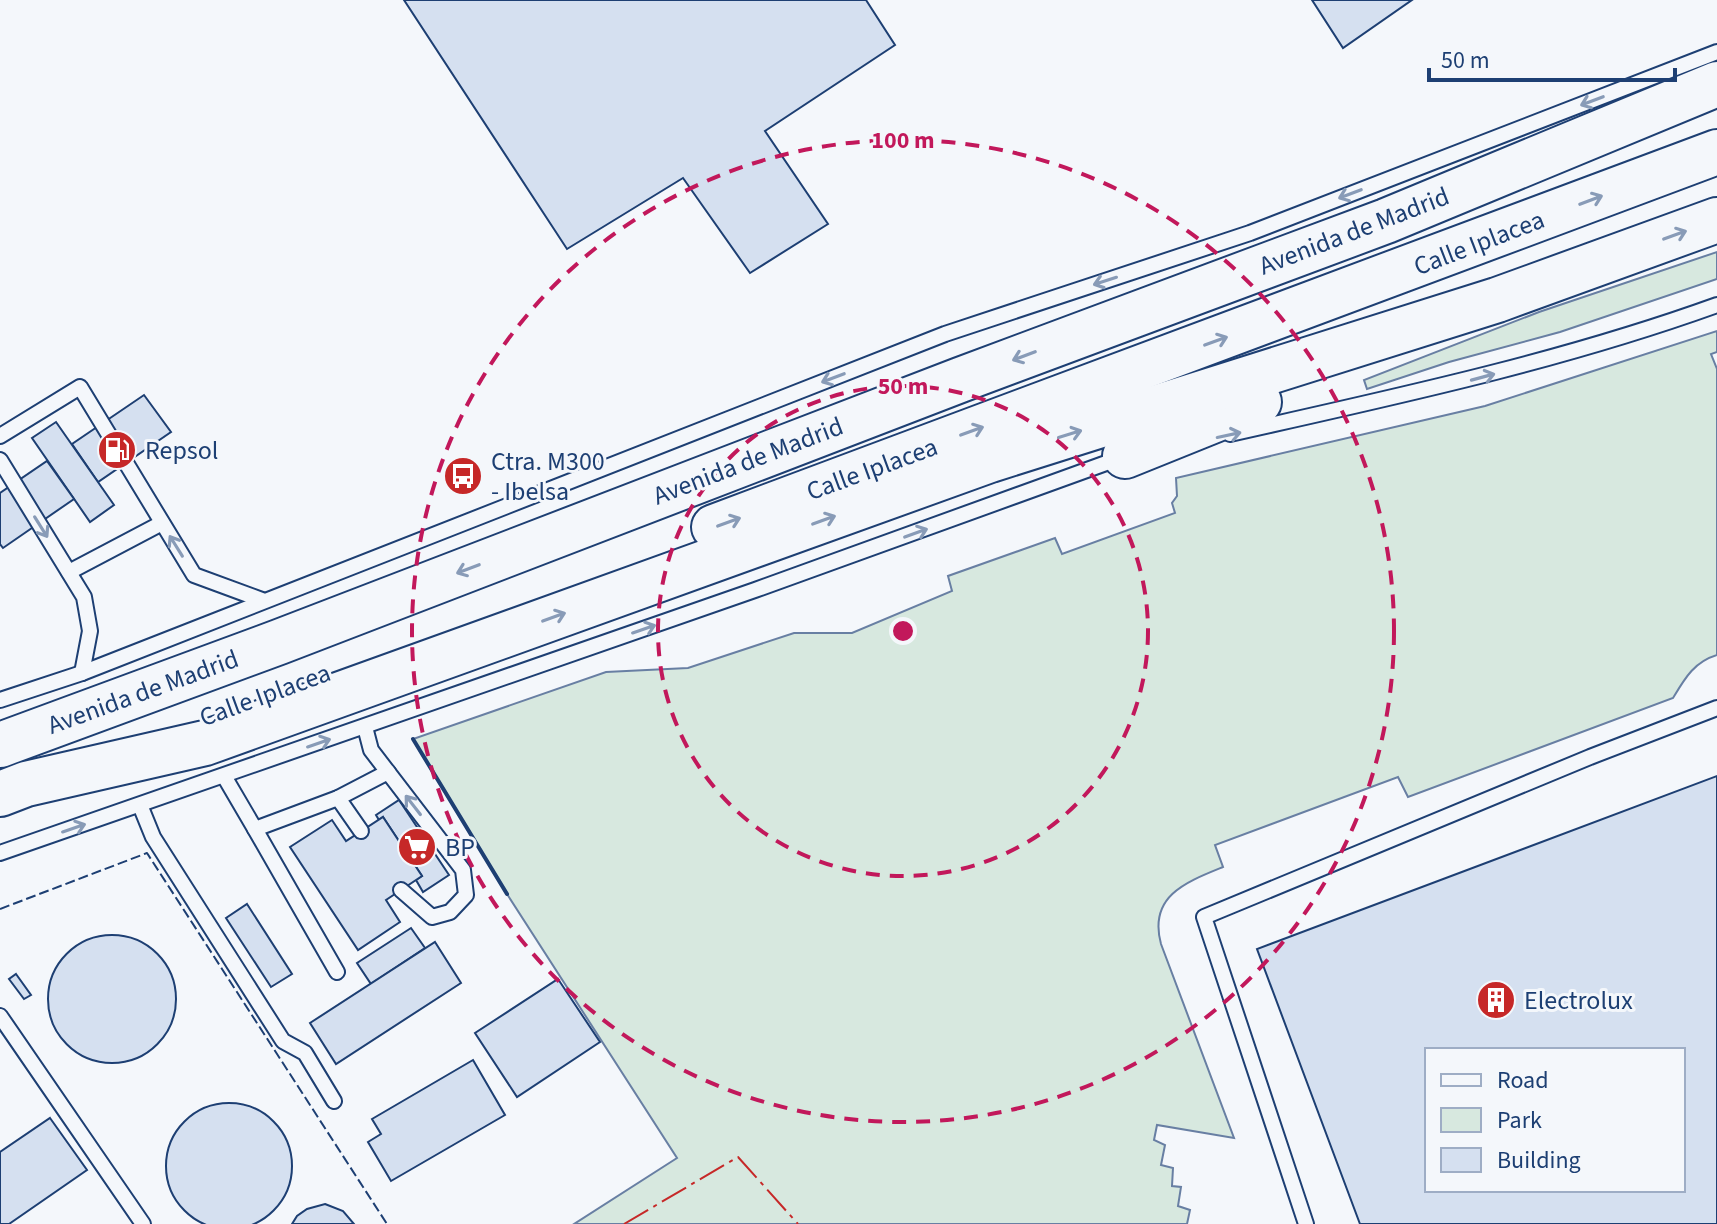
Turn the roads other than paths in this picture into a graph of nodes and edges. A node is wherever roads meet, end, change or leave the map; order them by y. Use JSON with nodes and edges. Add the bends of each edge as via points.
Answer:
{"nodes":[{"id":1,"x":1717,"y":52,"type":"edge"},
{"id":2,"x":1717,"y":84,"type":"edge"},
{"id":3,"x":1717,"y":104,"type":"edge"},
{"id":4,"x":1717,"y":152,"type":"edge"},
{"id":5,"x":1717,"y":220,"type":"edge"},
{"id":6,"x":1386,"y":221,"type":"junction"},
{"id":7,"x":1497,"y":300,"type":"junction"},
{"id":8,"x":1717,"y":305,"type":"edge"},
{"id":9,"x":0,"y":436,"type":"edge"},
{"id":10,"x":1125,"y":456,"type":"junction"},
{"id":11,"x":0,"y":460,"type":"edge"},
{"id":12,"x":162,"y":523,"type":"junction"},
{"id":13,"x":69,"y":572,"type":"junction"},
{"id":14,"x":262,"y":600,"type":"junction"},
{"id":15,"x":82,"y":673,"type":"junction"},
{"id":16,"x":0,"y":688,"type":"edge"},
{"id":17,"x":16,"y":694,"type":"junction"},
{"id":18,"x":0,"y":700,"type":"edge"},
{"id":19,"x":1717,"y":708,"type":"edge"},
{"id":20,"x":365,"y":727,"type":"junction"},
{"id":21,"x":0,"y":745,"type":"edge"},
{"id":22,"x":388,"y":772,"type":"junction"},
{"id":23,"x":224,"y":776,"type":"junction"},
{"id":24,"x":13,"y":789,"type":"edge"},
{"id":25,"x":338,"y":798,"type":"junction"},
{"id":26,"x":140,"y":805,"type":"junction"},
{"id":27,"x":255,"y":829,"type":"junction"},
{"id":28,"x":361,"y":831,"type":"dead end"},
{"id":29,"x":0,"y":853,"type":"edge"},
{"id":30,"x":401,"y":890,"type":"dead end"},
{"id":31,"x":337,"y":972,"type":"dead end"},
{"id":32,"x":0,"y":1016,"type":"edge"},
{"id":33,"x":334,"y":1101,"type":"dead end"},
{"id":34,"x":143,"y":1224,"type":"edge"},
{"id":35,"x":1306,"y":1224,"type":"edge"}],
"edges":[{"from":1,"to":14,"type":"lane","one_way":true,"via":[[1250,233],[945,334]]},
{"from":2,"to":6,"type":"main road","name":"Avenida de Madrid"},
{"from":3,"to":6,"type":"main road","name":"Calle Iplacea"},
{"from":24,"to":4,"type":"main road","name":"Calle Iplacea","one_way":true},
{"from":7,"to":5,"type":"main road","name":"Avenida de Madrid","one_way":true},
{"from":6,"to":21,"type":"main road","name":"Avenida de Madrid","one_way":true},
{"from":7,"to":10,"type":"main road","via":[[1356,364]]},
{"from":24,"to":7,"type":"main road","name":"Avenida de Madrid","one_way":true,"via":[[205,743],[990,460]]},
{"from":10,"to":8,"type":"lane","one_way":true,"via":[[1478,379]]},
{"from":9,"to":12,"type":"lane","via":[[80,387]]},
{"from":20,"to":10,"type":"lane","one_way":true},
{"from":11,"to":13,"type":"lane","one_way":true},
{"from":12,"to":13,"type":"lane"},
{"from":14,"to":12,"type":"lane","one_way":true,"via":[[194,575]]},
{"from":13,"to":15,"type":"lane","via":[[84,597],[90,631]]},
{"from":14,"to":15,"type":"lane"},
{"from":15,"to":17,"type":"lane"},
{"from":16,"to":17,"type":"lane"},
{"from":17,"to":18,"type":"lane"},
{"from":19,"to":35,"type":"lane","via":[[1204,917]]},
{"from":20,"to":22,"type":"lane","via":[[371,750]]},
{"from":23,"to":20,"type":"lane","one_way":true},
{"from":22,"to":25,"type":"lane"},
{"from":30,"to":22,"type":"lane","one_way":true,"via":[[432,917],[450,912],[466,895],[463,870]]},
{"from":23,"to":26,"type":"lane"},
{"from":23,"to":27,"type":"lane"},
{"from":25,"to":27,"type":"lane"},
{"from":25,"to":28,"type":"lane"},
{"from":29,"to":26,"type":"lane","one_way":true},
{"from":26,"to":33,"type":"lane","via":[[153,837],[283,1041],[305,1053]]},
{"from":27,"to":31,"type":"lane"},
{"from":32,"to":34,"type":"lane"}]}
